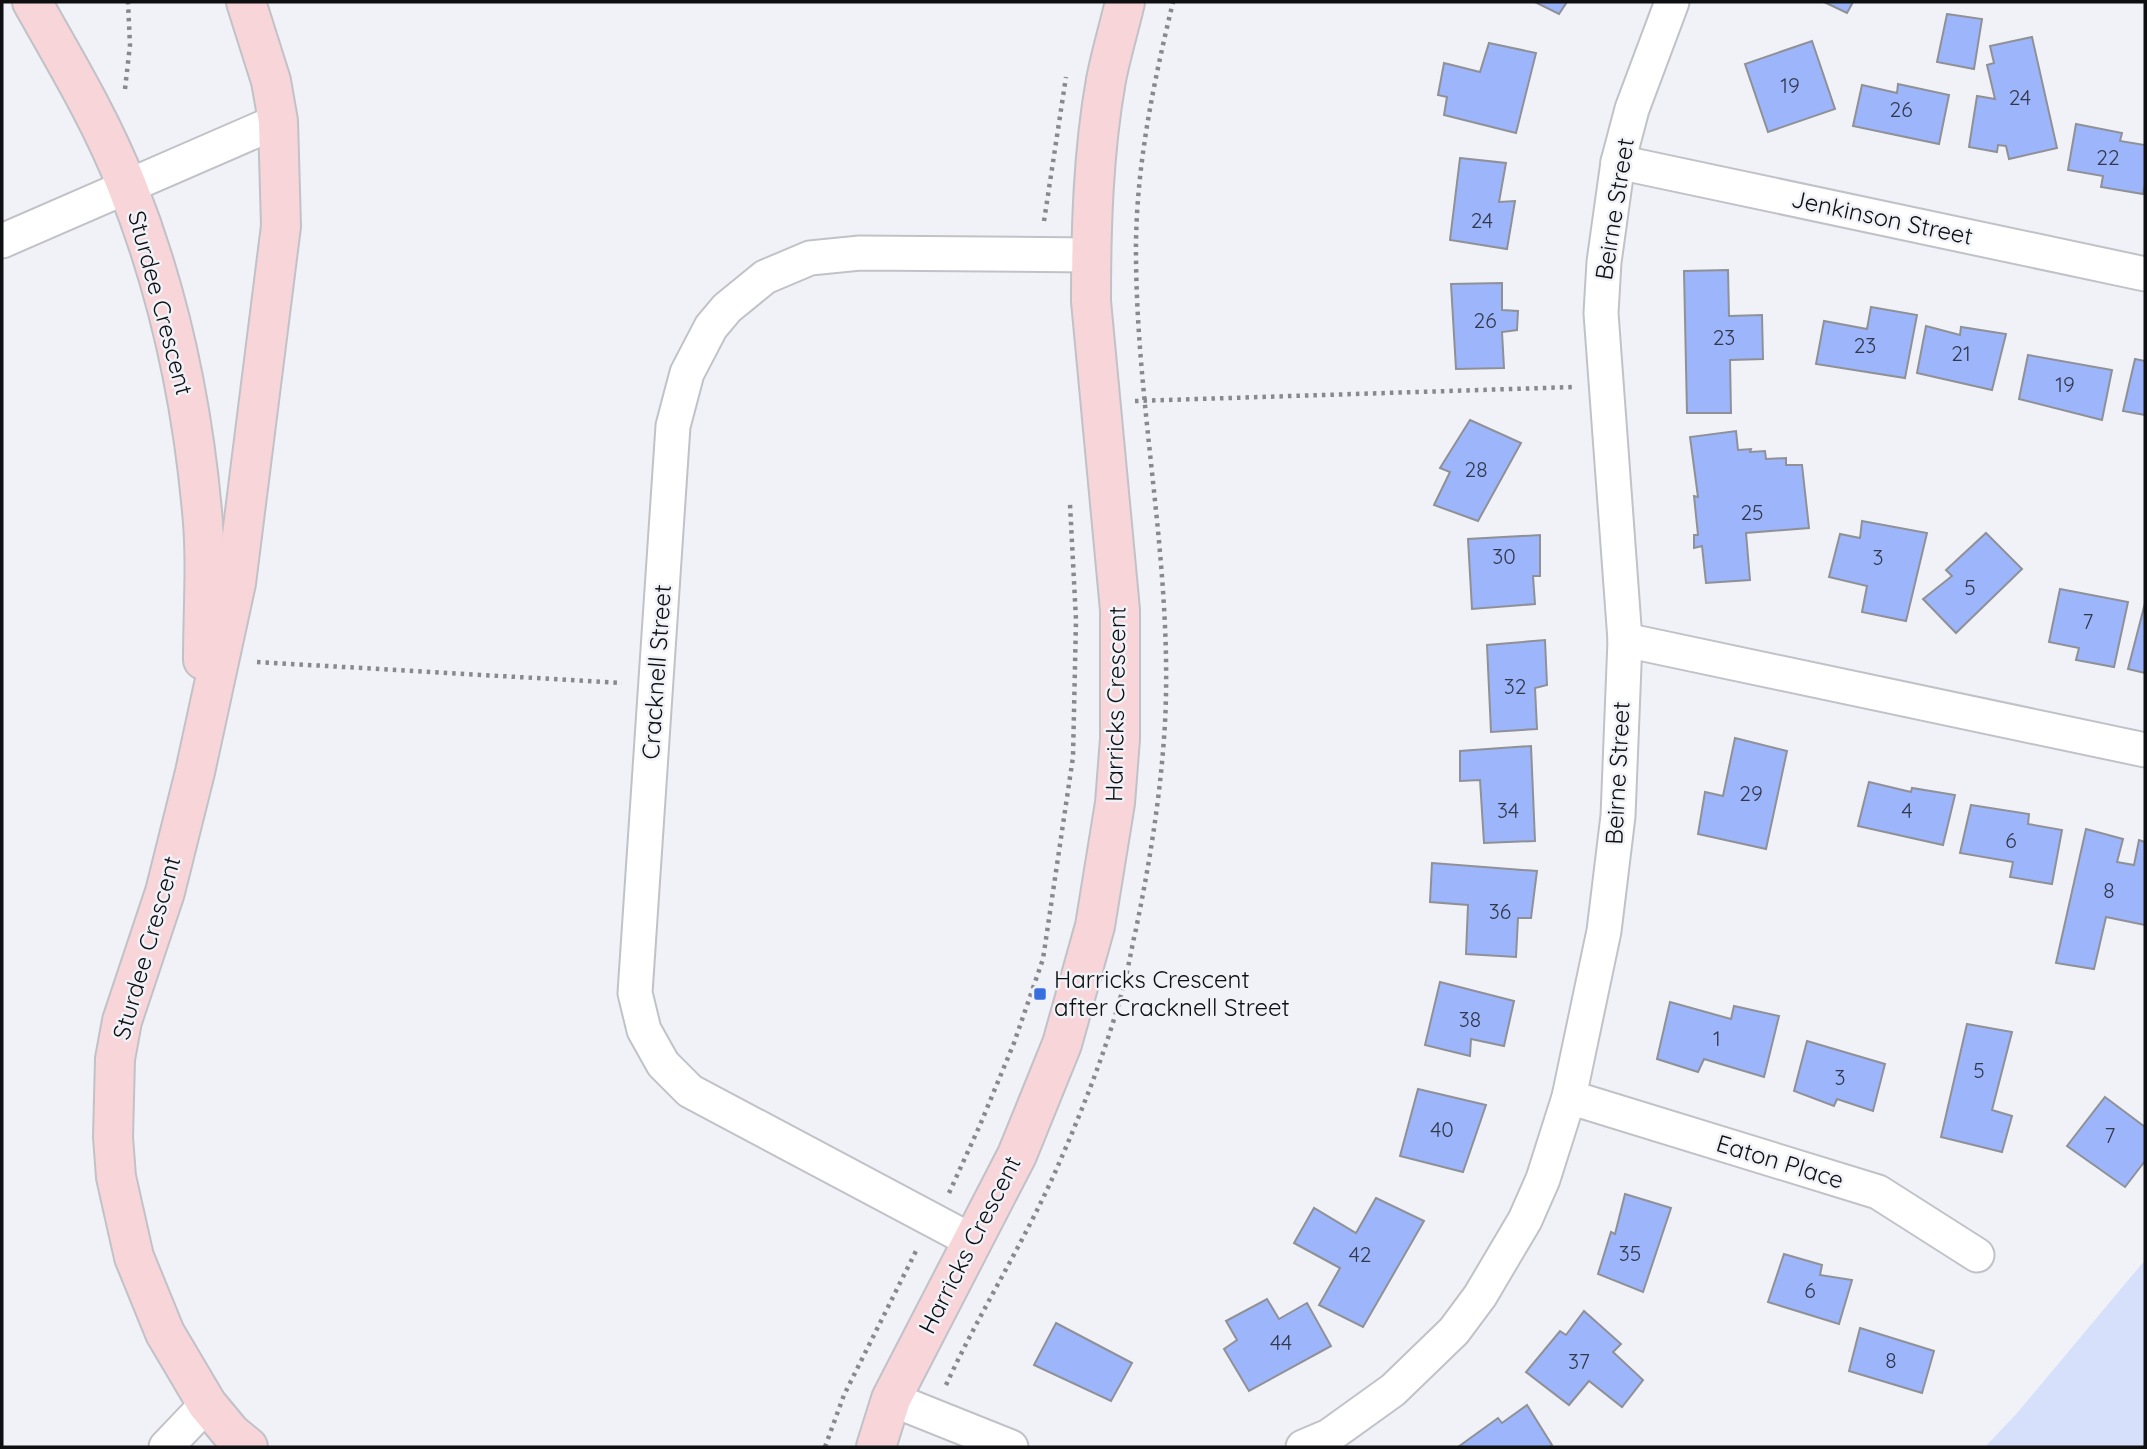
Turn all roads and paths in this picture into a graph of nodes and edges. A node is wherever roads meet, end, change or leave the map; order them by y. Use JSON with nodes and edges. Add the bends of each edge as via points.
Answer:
{"nodes":[{"id":1,"x":32,"y":2,"type":"edge"},
{"id":2,"x":128,"y":2,"type":"edge"},
{"id":3,"x":246,"y":2,"type":"edge"},
{"id":4,"x":1125,"y":2,"type":"edge"},
{"id":5,"x":1672,"y":2,"type":"edge"},
{"id":6,"x":1068,"y":68,"type":"dead end"},
{"id":7,"x":278,"y":121,"type":"junction"},
{"id":8,"x":100,"y":127,"type":"junction"},
{"id":9,"x":1618,"y":162,"type":"junction"},
{"id":10,"x":127,"y":186,"type":"junction"},
{"id":11,"x":2,"y":241,"type":"edge"},
{"id":12,"x":1046,"y":254,"type":"junction"},
{"id":13,"x":1091,"y":255,"type":"junction"},
{"id":14,"x":2145,"y":274,"type":"edge"},
{"id":15,"x":1606,"y":385,"type":"junction"},
{"id":16,"x":1101,"y":402,"type":"junction"},
{"id":17,"x":1069,"y":499,"type":"dead end"},
{"id":18,"x":1625,"y":640,"type":"junction"},
{"id":19,"x":219,"y":660,"type":"junction"},
{"id":20,"x":656,"y":685,"type":"junction"},
{"id":21,"x":208,"y":710,"type":"junction"},
{"id":22,"x":2145,"y":750,"type":"edge"},
{"id":23,"x":1569,"y":1097,"type":"junction"},
{"id":24,"x":933,"y":1221,"type":"junction"},
{"id":25,"x":972,"y":1241,"type":"junction"},
{"id":26,"x":1977,"y":1255,"type":"dead end"},
{"id":27,"x":891,"y":1399,"type":"junction"},
{"id":28,"x":206,"y":1404,"type":"junction"},
{"id":29,"x":166,"y":1447,"type":"edge"},
{"id":30,"x":247,"y":1447,"type":"edge"},
{"id":31,"x":825,"y":1447,"type":"edge"},
{"id":32,"x":876,"y":1447,"type":"edge"},
{"id":33,"x":1011,"y":1447,"type":"edge"},
{"id":34,"x":1303,"y":1447,"type":"edge"}],
"edges":[{"from":1,"to":8,"type":"street","name":"Sturdee Crescent"},
{"from":2,"to":8,"type":"path","via":[[130,45],[123,97],[114,118]]},
{"from":3,"to":7,"type":"street","name":"Sturdee Crescent","via":[[271,81]]},
{"from":4,"to":13,"type":"street","name":"Harricks Crescent","via":[[1106,80]]},
{"from":5,"to":9,"type":"street","name":"Beirne Street","via":[[1632,109]]},
{"from":6,"to":12,"type":"path","via":[[1044,225]]},
{"from":7,"to":10,"type":"street"},
{"from":7,"to":19,"type":"street","name":"Sturdee Crescent","via":[[281,226],[236,583]]},
{"from":8,"to":10,"type":"street","name":"Sturdee Crescent"},
{"from":9,"to":14,"type":"street","name":"Jenkinson Street"},
{"from":9,"to":15,"type":"street","name":"Beirne Street","via":[[1601,313]]},
{"from":10,"to":11,"type":"street"},
{"from":10,"to":21,"type":"street","name":"Sturdee Crescent","via":[[177,346],[196,456],[205,567],[203,658]]},
{"from":12,"to":13,"type":"street","name":"Cracknell Street"},
{"from":12,"to":20,"type":"street","name":"Cracknell Street","via":[[860,253],[810,258],[765,277],[727,308],[711,327],[687,373],[673,426]]},
{"from":13,"to":16,"type":"street","name":"Harricks Crescent"},
{"from":15,"to":16,"type":"path"},
{"from":15,"to":18,"type":"street","name":"Beirne Street"},
{"from":16,"to":25,"type":"street","name":"Harricks Crescent","via":[[1120,610],[1115,803],[1095,926],[1062,1044],[1017,1155]]},
{"from":17,"to":24,"type":"path","via":[[1076,620],[1073,757],[1043,959],[980,1125]]},
{"from":18,"to":22,"type":"street"},
{"from":18,"to":23,"type":"street","name":"Beirne Street","via":[[1618,816],[1604,931]]},
{"from":19,"to":20,"type":"path"},
{"from":19,"to":21,"type":"street","name":"Sturdee Crescent"},
{"from":20,"to":24,"type":"street","name":"Cracknell Street","via":[[635,993],[644,1030],[663,1064],[690,1091]]},
{"from":21,"to":28,"type":"street","name":"Sturdee Crescent","via":[[165,892],[122,1021],[115,1059],[113,1138],[116,1177],[134,1257],[165,1333]]},
{"from":23,"to":26,"type":"street","name":"Eaton Place","via":[[1878,1192]]},
{"from":23,"to":34,"type":"street","name":"Beirne Street","via":[[1525,1220],[1454,1331],[1394,1391],[1329,1436]]},
{"from":24,"to":25,"type":"street","name":"Cracknell Street"},
{"from":24,"to":31,"type":"path","via":[[844,1395]]},
{"from":25,"to":27,"type":"street","name":"Harricks Crescent"},
{"from":27,"to":32,"type":"street","name":"Harricks Crescent"},
{"from":27,"to":33,"type":"street"},
{"from":28,"to":29,"type":"street"},
{"from":28,"to":30,"type":"street","name":"Sturdee Crescent"}]}
